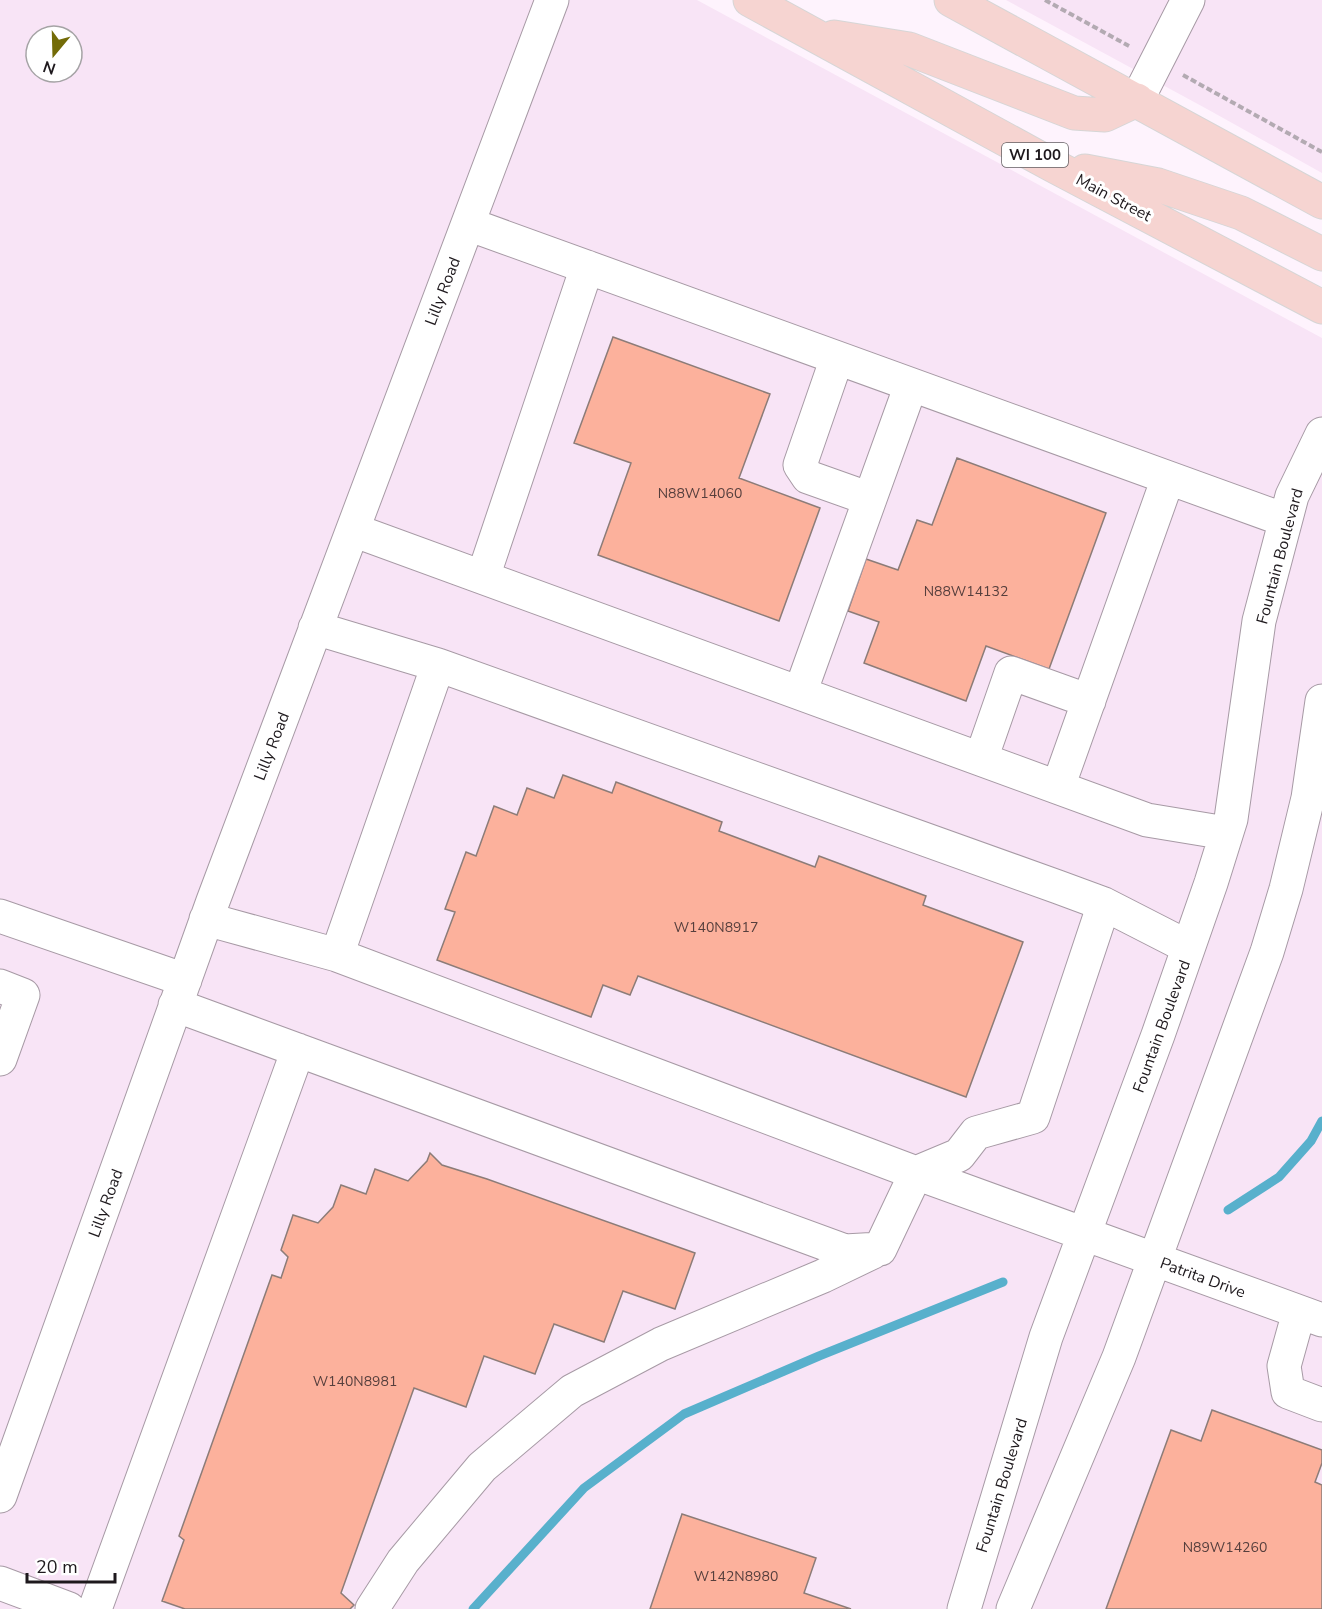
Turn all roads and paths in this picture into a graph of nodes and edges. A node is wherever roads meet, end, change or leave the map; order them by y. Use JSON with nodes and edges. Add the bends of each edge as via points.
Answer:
{"nodes":[{"id":1,"x":552,"y":0,"type":"edge"},
{"id":2,"x":750,"y":0,"type":"edge"},
{"id":3,"x":951,"y":0,"type":"edge"},
{"id":4,"x":1188,"y":0,"type":"edge"},
{"id":5,"x":811,"y":34,"type":"junction"},
{"id":6,"x":1137,"y":100,"type":"junction"},
{"id":7,"x":1054,"y":166,"type":"junction"},
{"id":8,"x":1322,"y":202,"type":"edge"},
{"id":9,"x":468,"y":224,"type":"junction"},
{"id":10,"x":1322,"y":254,"type":"edge"},
{"id":11,"x":587,"y":267,"type":"junction"},
{"id":12,"x":1322,"y":307,"type":"edge"},
{"id":13,"x":837,"y":358,"type":"junction"},
{"id":14,"x":911,"y":385,"type":"junction"},
{"id":15,"x":1322,"y":434,"type":"edge"},
{"id":16,"x":1168,"y":478,"type":"junction"},
{"id":17,"x":870,"y":499,"type":"junction"},
{"id":18,"x":1285,"y":520,"type":"junction"},
{"id":19,"x":352,"y":530,"type":"junction"},
{"id":20,"x":483,"y":577,"type":"junction"},
{"id":21,"x":315,"y":628,"type":"junction"},
{"id":22,"x":438,"y":665,"type":"junction"},
{"id":23,"x":800,"y":693,"type":"junction"},
{"id":24,"x":1089,"y":701,"type":"junction"},
{"id":25,"x":1322,"y":701,"type":"edge"},
{"id":26,"x":1317,"y":757,"type":"edge"},
{"id":27,"x":981,"y":759,"type":"junction"},
{"id":28,"x":1058,"y":787,"type":"junction"},
{"id":29,"x":1226,"y":833,"type":"junction"},
{"id":30,"x":1104,"y":904,"type":"junction"},
{"id":31,"x":0,"y":915,"type":"edge"},
{"id":32,"x":206,"y":919,"type":"junction"},
{"id":33,"x":1188,"y":947,"type":"junction"},
{"id":34,"x":337,"y":955,"type":"junction"},
{"id":35,"x":0,"y":986,"type":"edge"},
{"id":36,"x":180,"y":992,"type":"junction"},
{"id":37,"x":298,"y":1050,"type":"junction"},
{"id":38,"x":0,"y":1059,"type":"edge"},
{"id":39,"x":916,"y":1173,"type":"junction"},
{"id":40,"x":1085,"y":1233,"type":"junction"},
{"id":41,"x":880,"y":1248,"type":"junction"},
{"id":42,"x":1155,"y":1259,"type":"junction"},
{"id":43,"x":1311,"y":1316,"type":"edge"},
{"id":44,"x":1322,"y":1405,"type":"edge"},
{"id":45,"x":0,"y":1496,"type":"edge"},
{"id":46,"x":0,"y":1583,"type":"edge"},
{"id":47,"x":69,"y":1609,"type":"edge"},
{"id":48,"x":95,"y":1609,"type":"edge"},
{"id":49,"x":372,"y":1609,"type":"edge"},
{"id":50,"x":964,"y":1609,"type":"edge"},
{"id":51,"x":1013,"y":1609,"type":"edge"}],
"edges":[{"from":1,"to":9,"type":"street","name":"Lilly Road"},
{"from":2,"to":5,"type":"main road","name":"Main Street","number":"WI 100"},
{"from":3,"to":6,"type":"main road"},
{"from":4,"to":6,"type":"street"},
{"from":5,"to":6,"type":"main road","via":[[909,49],[1074,113],[1105,115]]},
{"from":5,"to":7,"type":"main road","name":"Main Street","number":"WI 100"},
{"from":6,"to":8,"type":"main road"},
{"from":7,"to":10,"type":"main road","via":[[1158,185],[1241,213]]},
{"from":7,"to":12,"type":"main road","name":"Main Street","number":"WI 100"},
{"from":9,"to":11,"type":"street"},
{"from":9,"to":19,"type":"street","name":"Lilly Road"},
{"from":11,"to":13,"type":"street"},
{"from":11,"to":20,"type":"street"},
{"from":13,"to":14,"type":"street"},
{"from":13,"to":17,"type":"street","via":[[800,465],[808,477]]},
{"from":14,"to":16,"type":"street"},
{"from":14,"to":17,"type":"street"},
{"from":15,"to":18,"type":"street","name":"Fountain Boulevard","via":[[1292,496]]},
{"from":16,"to":18,"type":"street"},
{"from":16,"to":24,"type":"street"},
{"from":17,"to":23,"type":"street"},
{"from":18,"to":29,"type":"street","name":"Fountain Boulevard","via":[[1259,621],[1240,764]]},
{"from":19,"to":20,"type":"street"},
{"from":19,"to":21,"type":"street","name":"Lilly Road"},
{"from":20,"to":23,"type":"street"},
{"from":21,"to":22,"type":"street"},
{"from":21,"to":32,"type":"street","name":"Lilly Road"},
{"from":22,"to":30,"type":"street"},
{"from":22,"to":34,"type":"street"},
{"from":23,"to":27,"type":"street"},
{"from":24,"to":27,"type":"street","via":[[1011,673]]},
{"from":24,"to":28,"type":"street"},
{"from":25,"to":26,"type":"street"},
{"from":26,"to":42,"type":"street","via":[[1267,952]]},
{"from":27,"to":28,"type":"street"},
{"from":28,"to":29,"type":"street","via":[[1147,820]]},
{"from":29,"to":33,"type":"street","name":"Fountain Boulevard"},
{"from":30,"to":33,"type":"street"},
{"from":30,"to":39,"type":"street","via":[[1033,1117],[976,1133],[959,1155]]},
{"from":31,"to":36,"type":"street"},
{"from":32,"to":34,"type":"street","name":"Patrita Drive"},
{"from":32,"to":36,"type":"street","name":"Lilly Road"},
{"from":33,"to":40,"type":"street","name":"Fountain Boulevard"},
{"from":34,"to":39,"type":"street","name":"Patrita Drive"},
{"from":35,"to":38,"type":"street","via":[[23,995]]},
{"from":36,"to":37,"type":"street"},
{"from":36,"to":45,"type":"street","name":"Lilly Road"},
{"from":37,"to":41,"type":"street","via":[[845,1251]]},
{"from":37,"to":48,"type":"street"},
{"from":39,"to":40,"type":"street","name":"Patrita Drive"},
{"from":39,"to":41,"type":"street"},
{"from":40,"to":42,"type":"street","name":"Patrita Drive"},
{"from":40,"to":50,"type":"street","name":"Fountain Boulevard","via":[[1046,1337]]},
{"from":41,"to":49,"type":"street","via":[[661,1344],[572,1391],[482,1467],[403,1561]]},
{"from":42,"to":43,"type":"street","name":"Patrita Drive"},
{"from":42,"to":51,"type":"street","via":[[1119,1357]]},
{"from":43,"to":44,"type":"street","via":[[1284,1366],[1288,1392]]},
{"from":46,"to":47,"type":"street"}]}
